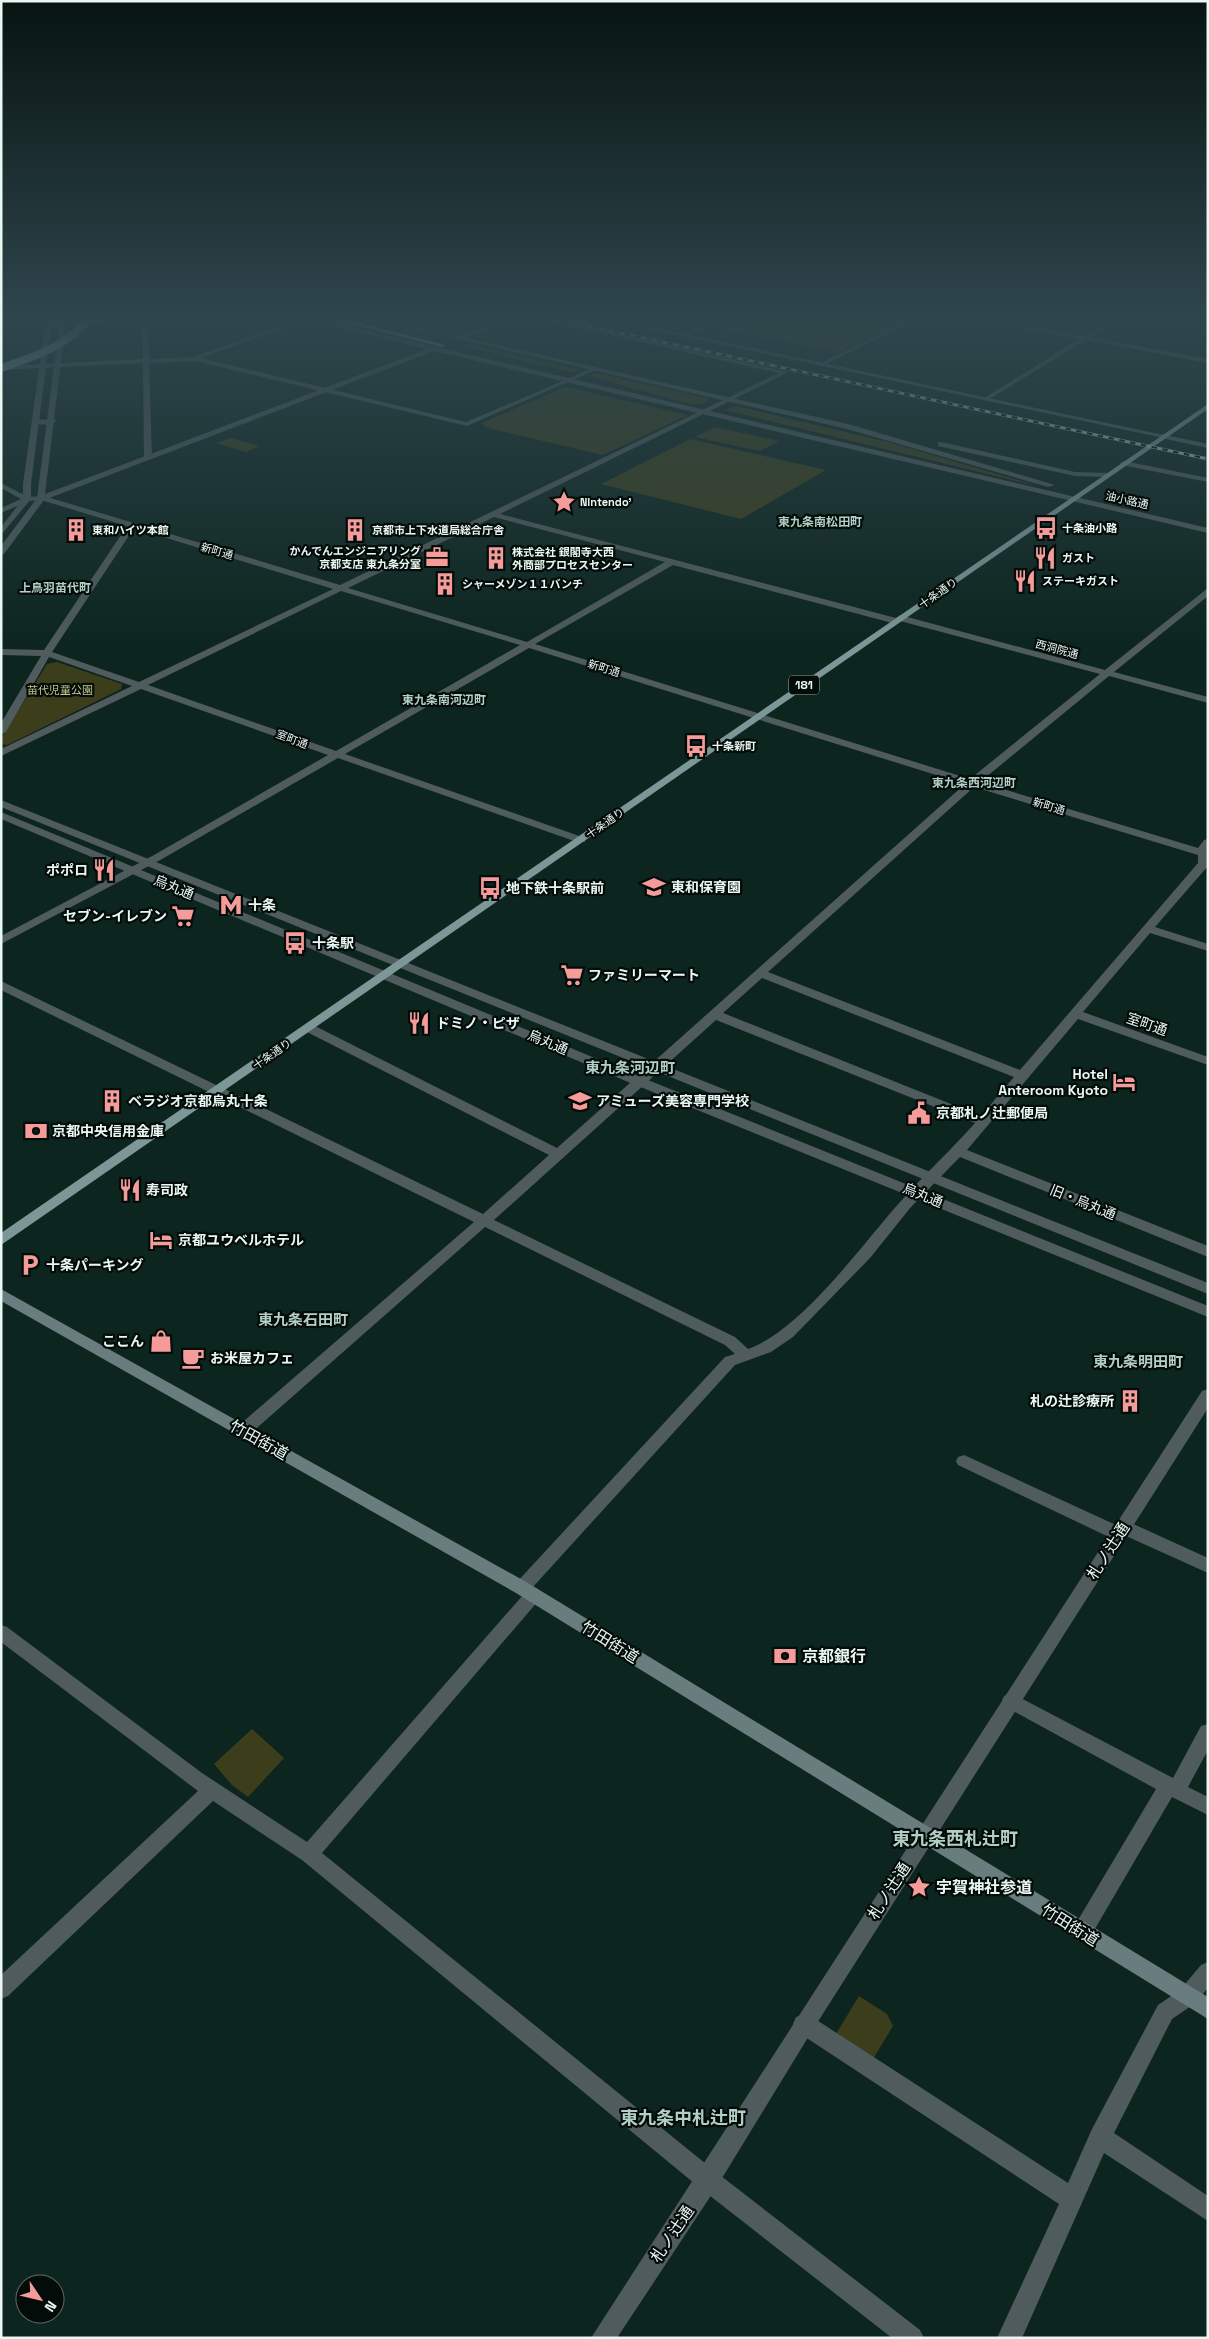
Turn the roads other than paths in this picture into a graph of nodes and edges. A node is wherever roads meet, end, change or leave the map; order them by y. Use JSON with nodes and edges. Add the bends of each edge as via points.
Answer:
{"nodes":[{"id":1,"x":35,"y":429,"type":"edge"},
{"id":2,"x":51,"y":429,"type":"edge"},
{"id":3,"x":147,"y":429,"type":"edge"},
{"id":4,"x":222,"y":429,"type":"edge"},
{"id":5,"x":672,"y":429,"type":"edge"},
{"id":6,"x":775,"y":429,"type":"edge"},
{"id":7,"x":857,"y":429,"type":"edge"},
{"id":8,"x":863,"y":429,"type":"edge"},
{"id":9,"x":1131,"y":429,"type":"edge"},
{"id":10,"x":1174,"y":429,"type":"edge"},
{"id":11,"x":1164,"y":436,"type":"junction"},
{"id":12,"x":1208,"y":446,"type":"edge"},
{"id":13,"x":148,"y":458,"type":"junction"},
{"id":14,"x":1124,"y":463,"type":"junction"},
{"id":15,"x":1108,"y":475,"type":"junction"},
{"id":16,"x":1208,"y":480,"type":"edge"},
{"id":17,"x":1,"y":485,"type":"edge"},
{"id":18,"x":1082,"y":493,"type":"junction"},
{"id":19,"x":41,"y":498,"type":"junction"},
{"id":20,"x":27,"y":499,"type":"junction"},
{"id":21,"x":1073,"y":499,"type":"junction"},
{"id":22,"x":1,"y":511,"type":"edge"},
{"id":23,"x":492,"y":514,"type":"junction"},
{"id":24,"x":1208,"y":523,"type":"edge"},
{"id":25,"x":132,"y":525,"type":"junction"},
{"id":26,"x":1208,"y":531,"type":"edge"},
{"id":27,"x":1,"y":533,"type":"edge"},
{"id":28,"x":1,"y":552,"type":"edge"},
{"id":29,"x":670,"y":563,"type":"junction"},
{"id":30,"x":341,"y":587,"type":"junction"},
{"id":31,"x":1208,"y":591,"type":"edge"},
{"id":32,"x":898,"y":620,"type":"junction"},
{"id":33,"x":528,"y":645,"type":"junction"},
{"id":34,"x":1,"y":652,"type":"edge"},
{"id":35,"x":47,"y":653,"type":"junction"},
{"id":36,"x":1107,"y":674,"type":"junction"},
{"id":37,"x":139,"y":685,"type":"junction"},
{"id":38,"x":1208,"y":700,"type":"edge"},
{"id":39,"x":759,"y":716,"type":"junction"},
{"id":40,"x":1,"y":732,"type":"edge"},
{"id":41,"x":1,"y":753,"type":"edge"},
{"id":42,"x":336,"y":754,"type":"junction"},
{"id":43,"x":973,"y":782,"type":"junction"},
{"id":44,"x":1,"y":803,"type":"edge"},
{"id":45,"x":1,"y":815,"type":"edge"},
{"id":46,"x":581,"y":840,"type":"junction"},
{"id":47,"x":1208,"y":842,"type":"edge"},
{"id":48,"x":1206,"y":855,"type":"edge"},
{"id":49,"x":147,"y":863,"type":"junction"},
{"id":50,"x":134,"y":870,"type":"junction"},
{"id":51,"x":1149,"y":929,"type":"junction"},
{"id":52,"x":1,"y":941,"type":"edge"},
{"id":53,"x":1208,"y":948,"type":"edge"},
{"id":54,"x":401,"y":964,"type":"junction"},
{"id":55,"x":759,"y":973,"type":"junction"},
{"id":56,"x":386,"y":974,"type":"junction"},
{"id":57,"x":1,"y":985,"type":"edge"},
{"id":58,"x":713,"y":1014,"type":"junction"},
{"id":59,"x":1076,"y":1014,"type":"junction"},
{"id":60,"x":309,"y":1028,"type":"junction"},
{"id":61,"x":1208,"y":1061,"type":"edge"},
{"id":62,"x":656,"y":1065,"type":"junction"},
{"id":63,"x":1023,"y":1076,"type":"junction"},
{"id":64,"x":638,"y":1081,"type":"junction"},
{"id":65,"x":218,"y":1091,"type":"junction"},
{"id":66,"x":984,"y":1122,"type":"junction"},
{"id":67,"x":958,"y":1151,"type":"junction"},
{"id":68,"x":558,"y":1154,"type":"junction"},
{"id":69,"x":932,"y":1179,"type":"junction"},
{"id":70,"x":918,"y":1193,"type":"junction"},
{"id":71,"x":484,"y":1221,"type":"junction"},
{"id":72,"x":1,"y":1240,"type":"edge"},
{"id":73,"x":1208,"y":1252,"type":"edge"},
{"id":74,"x":1208,"y":1289,"type":"edge"},
{"id":75,"x":1,"y":1294,"type":"edge"},
{"id":76,"x":1208,"y":1312,"type":"edge"},
{"id":77,"x":747,"y":1356,"type":"junction"},
{"id":78,"x":1208,"y":1395,"type":"edge"},
{"id":79,"x":244,"y":1431,"type":"junction"},
{"id":80,"x":964,"y":1461,"type":"dead end"},
{"id":81,"x":1121,"y":1530,"type":"junction"},
{"id":82,"x":1208,"y":1566,"type":"edge"},
{"id":83,"x":528,"y":1592,"type":"junction"},
{"id":84,"x":1,"y":1632,"type":"edge"},
{"id":85,"x":1011,"y":1700,"type":"junction"},
{"id":86,"x":1208,"y":1732,"type":"edge"},
{"id":87,"x":1173,"y":1787,"type":"junction"},
{"id":88,"x":212,"y":1790,"type":"junction"},
{"id":89,"x":1208,"y":1807,"type":"edge"},
{"id":90,"x":924,"y":1836,"type":"junction"},
{"id":91,"x":309,"y":1854,"type":"junction"},
{"id":92,"x":1082,"y":1932,"type":"junction"},
{"id":93,"x":1208,"y":1972,"type":"edge"},
{"id":94,"x":1,"y":1989,"type":"edge"},
{"id":95,"x":1187,"y":1997,"type":"junction"},
{"id":96,"x":1208,"y":2009,"type":"edge"},
{"id":97,"x":804,"y":2024,"type":"junction"},
{"id":98,"x":1100,"y":2137,"type":"junction"},
{"id":99,"x":708,"y":2180,"type":"junction"},
{"id":100,"x":1073,"y":2200,"type":"junction"},
{"id":101,"x":1208,"y":2210,"type":"edge"},
{"id":102,"x":603,"y":2338,"type":"edge"},
{"id":103,"x":912,"y":2338,"type":"edge"},
{"id":104,"x":1009,"y":2338,"type":"edge"}],
"edges":[{"from":1,"to":20,"type":"street"},
{"from":2,"to":19,"type":"street"},
{"from":3,"to":13,"type":"street"},
{"from":4,"to":13,"type":"street"},
{"from":5,"to":23,"type":"street"},
{"from":6,"to":21,"type":"street","name":"油小路通"},
{"from":7,"to":18,"type":"street","name":"油小路通"},
{"from":8,"to":15,"type":"street","via":[[918,438],[1074,474]]},
{"from":9,"to":11,"type":"street"},
{"from":10,"to":11,"type":"main road","name":"十条通り","number":"181"},
{"from":11,"to":12,"type":"street"},
{"from":11,"to":14,"type":"main road","name":"十条通り","number":"181"},
{"from":13,"to":19,"type":"street"},
{"from":14,"to":15,"type":"main road","name":"十条通り","number":"181"},
{"from":14,"to":16,"type":"street"},
{"from":15,"to":18,"type":"main road","name":"十条通り","number":"181"},
{"from":17,"to":20,"type":"street"},
{"from":18,"to":21,"type":"main road","name":"十条通り","number":"181"},
{"from":18,"to":24,"type":"street","name":"油小路通"},
{"from":19,"to":20,"type":"street","name":"新町通"},
{"from":19,"to":25,"type":"street","name":"新町通"},
{"from":19,"to":28,"type":"street"},
{"from":20,"to":22,"type":"street"},
{"from":20,"to":27,"type":"street"},
{"from":21,"to":26,"type":"street","name":"油小路通"},
{"from":21,"to":32,"type":"main road","name":"十条通り","number":"181"},
{"from":23,"to":29,"type":"street","name":"西洞院通"},
{"from":23,"to":30,"type":"street"},
{"from":25,"to":30,"type":"street","name":"新町通"},
{"from":25,"to":35,"type":"street"},
{"from":29,"to":32,"type":"street","name":"西洞院通"},
{"from":29,"to":33,"type":"street"},
{"from":30,"to":33,"type":"street","name":"新町通"},
{"from":30,"to":37,"type":"street"},
{"from":31,"to":36,"type":"street"},
{"from":32,"to":36,"type":"street","name":"西洞院通"},
{"from":32,"to":39,"type":"main road","name":"十条通り","number":"181"},
{"from":33,"to":39,"type":"street","name":"新町通"},
{"from":33,"to":42,"type":"street"},
{"from":34,"to":35,"type":"street","name":"室町通"},
{"from":35,"to":37,"type":"street","name":"室町通"},
{"from":35,"to":40,"type":"street"},
{"from":36,"to":38,"type":"street","name":"西洞院通"},
{"from":36,"to":43,"type":"street"},
{"from":37,"to":41,"type":"street"},
{"from":37,"to":42,"type":"street","name":"室町通"},
{"from":39,"to":43,"type":"street","name":"新町通"},
{"from":39,"to":46,"type":"main road","name":"十条通り","number":"181"},
{"from":42,"to":46,"type":"street","name":"室町通"},
{"from":42,"to":49,"type":"street"},
{"from":43,"to":48,"type":"street","name":"新町通"},
{"from":43,"to":55,"type":"street"},
{"from":44,"to":49,"type":"street","name":"烏丸通"},
{"from":45,"to":50,"type":"street","name":"烏丸通"},
{"from":46,"to":54,"type":"main road","name":"十条通り","number":"181"},
{"from":47,"to":48,"type":"street","via":[[1203,848]]},
{"from":48,"to":51,"type":"street","via":[[1204,863]]},
{"from":49,"to":50,"type":"street"},
{"from":49,"to":54,"type":"street","name":"烏丸通"},
{"from":50,"to":52,"type":"street"},
{"from":50,"to":56,"type":"street","name":"烏丸通"},
{"from":51,"to":53,"type":"street"},
{"from":51,"to":59,"type":"street"},
{"from":54,"to":56,"type":"main road","name":"十条通り","number":"181"},
{"from":54,"to":62,"type":"street","name":"烏丸通"},
{"from":55,"to":58,"type":"street"},
{"from":55,"to":63,"type":"street"},
{"from":56,"to":60,"type":"main road","name":"十条通り","number":"181"},
{"from":56,"to":64,"type":"street","name":"烏丸通"},
{"from":57,"to":65,"type":"street"},
{"from":58,"to":62,"type":"street"},
{"from":58,"to":66,"type":"street"},
{"from":59,"to":61,"type":"street","name":"室町通"},
{"from":59,"to":63,"type":"street"},
{"from":60,"to":65,"type":"main road","name":"十条通り","number":"181"},
{"from":60,"to":68,"type":"street"},
{"from":62,"to":64,"type":"street"},
{"from":62,"to":69,"type":"street","name":"烏丸通"},
{"from":63,"to":66,"type":"street"},
{"from":64,"to":68,"type":"street"},
{"from":64,"to":70,"type":"street","name":"烏丸通"},
{"from":65,"to":71,"type":"street"},
{"from":65,"to":72,"type":"main road","name":"十条通り","number":"181"},
{"from":66,"to":67,"type":"street"},
{"from":67,"to":69,"type":"street"},
{"from":67,"to":73,"type":"street","name":"旧・烏丸通"},
{"from":68,"to":71,"type":"street"},
{"from":69,"to":70,"type":"street"},
{"from":69,"to":74,"type":"street","name":"烏丸通"},
{"from":70,"to":76,"type":"street","name":"烏丸通"},
{"from":70,"to":77,"type":"street","via":[[860,1260],[788,1333]]},
{"from":71,"to":77,"type":"street","via":[[730,1341]]},
{"from":71,"to":79,"type":"street"},
{"from":75,"to":79,"type":"main road","name":"竹田街道"},
{"from":77,"to":83,"type":"street","via":[[730,1361]]},
{"from":78,"to":81,"type":"street","name":"札ノ辻通"},
{"from":79,"to":83,"type":"main road","name":"竹田街道"},
{"from":80,"to":81,"type":"street"},
{"from":81,"to":82,"type":"street"},
{"from":81,"to":85,"type":"street","name":"札ノ辻通"},
{"from":83,"to":90,"type":"main road","name":"竹田街道"},
{"from":83,"to":91,"type":"street"},
{"from":84,"to":88,"type":"street"},
{"from":85,"to":87,"type":"street"},
{"from":85,"to":90,"type":"street","name":"札ノ辻通"},
{"from":86,"to":87,"type":"street"},
{"from":87,"to":89,"type":"street"},
{"from":87,"to":92,"type":"street"},
{"from":88,"to":91,"type":"street"},
{"from":88,"to":94,"type":"street"},
{"from":90,"to":92,"type":"main road","name":"竹田街道"},
{"from":90,"to":97,"type":"street","name":"札ノ辻通"},
{"from":91,"to":99,"type":"street"},
{"from":92,"to":95,"type":"main road","name":"竹田街道"},
{"from":93,"to":95,"type":"street"},
{"from":95,"to":96,"type":"main road","name":"竹田街道"},
{"from":95,"to":98,"type":"street","via":[[1165,2012]]},
{"from":97,"to":99,"type":"street","name":"札ノ辻通"},
{"from":97,"to":100,"type":"street"},
{"from":98,"to":100,"type":"street"},
{"from":98,"to":101,"type":"street"},
{"from":99,"to":102,"type":"street","name":"札ノ辻通"},
{"from":99,"to":103,"type":"street"},
{"from":100,"to":104,"type":"street"}]}
